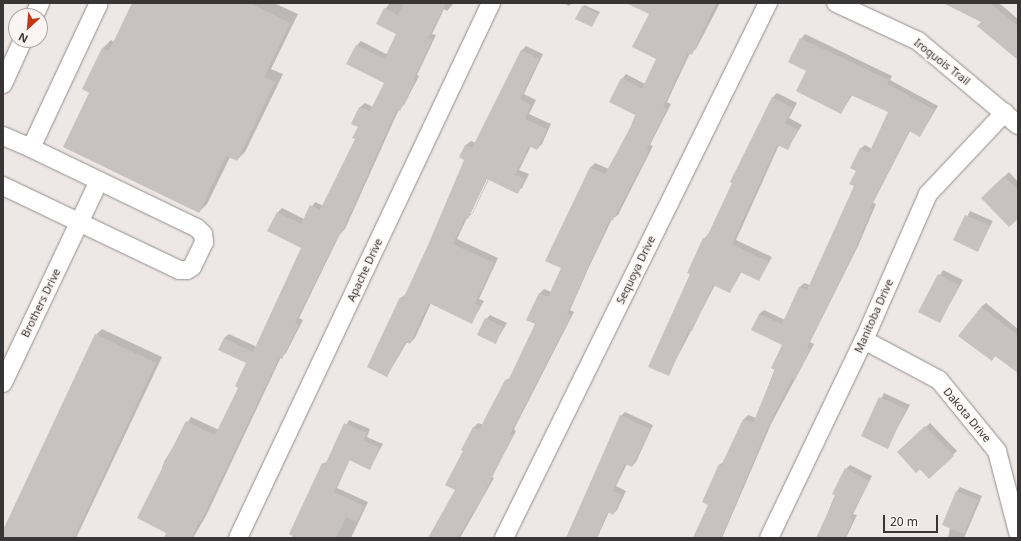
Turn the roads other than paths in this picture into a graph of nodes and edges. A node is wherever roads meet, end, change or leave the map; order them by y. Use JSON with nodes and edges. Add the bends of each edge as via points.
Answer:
{"nodes":[{"id":1,"x":100,"y":3,"type":"edge"},
{"id":2,"x":491,"y":3,"type":"edge"},
{"id":3,"x":768,"y":3,"type":"edge"},
{"id":4,"x":836,"y":3,"type":"edge"},
{"id":5,"x":19,"y":48,"type":"edge"},
{"id":6,"x":3,"y":84,"type":"edge"},
{"id":7,"x":1005,"y":112,"type":"junction"},
{"id":8,"x":1018,"y":125,"type":"edge"},
{"id":9,"x":3,"y":136,"type":"edge"},
{"id":10,"x":31,"y":148,"type":"junction"},
{"id":11,"x":98,"y":181,"type":"junction"},
{"id":12,"x":3,"y":186,"type":"edge"},
{"id":13,"x":80,"y":223,"type":"junction"},
{"id":14,"x":864,"y":340,"type":"junction"},
{"id":15,"x":8,"y":360,"type":"edge"},
{"id":16,"x":3,"y":383,"type":"edge"},
{"id":17,"x":1018,"y":532,"type":"edge"},
{"id":18,"x":238,"y":538,"type":"edge"},
{"id":19,"x":504,"y":538,"type":"edge"},
{"id":20,"x":769,"y":538,"type":"edge"}],
"edges":[{"from":1,"to":10,"type":"street"},
{"from":2,"to":18,"type":"street","name":"Apache Drive"},
{"from":3,"to":19,"type":"street","name":"Sequoya Drive"},
{"from":4,"to":7,"type":"street","name":"Iroquois Trail","via":[[918,41]]},
{"from":5,"to":6,"type":"street"},
{"from":7,"to":8,"type":"street","name":"Iroquois Trail"},
{"from":7,"to":14,"type":"street","name":"Manitoba Drive","via":[[928,194]]},
{"from":9,"to":10,"type":"street"},
{"from":10,"to":11,"type":"street"},
{"from":11,"to":13,"type":"street","name":"Brothers Drive"},
{"from":11,"to":13,"type":"street","via":[[197,228],[203,234],[204,242],[192,267],[179,270]]},
{"from":12,"to":13,"type":"street"},
{"from":13,"to":15,"type":"street","name":"Brothers Drive"},
{"from":14,"to":17,"type":"street","name":"Dakota Drive","via":[[939,380],[997,451]]},
{"from":14,"to":20,"type":"street","name":"Manitoba Drive"},
{"from":15,"to":16,"type":"street","name":"Brothers Drive"}]}
